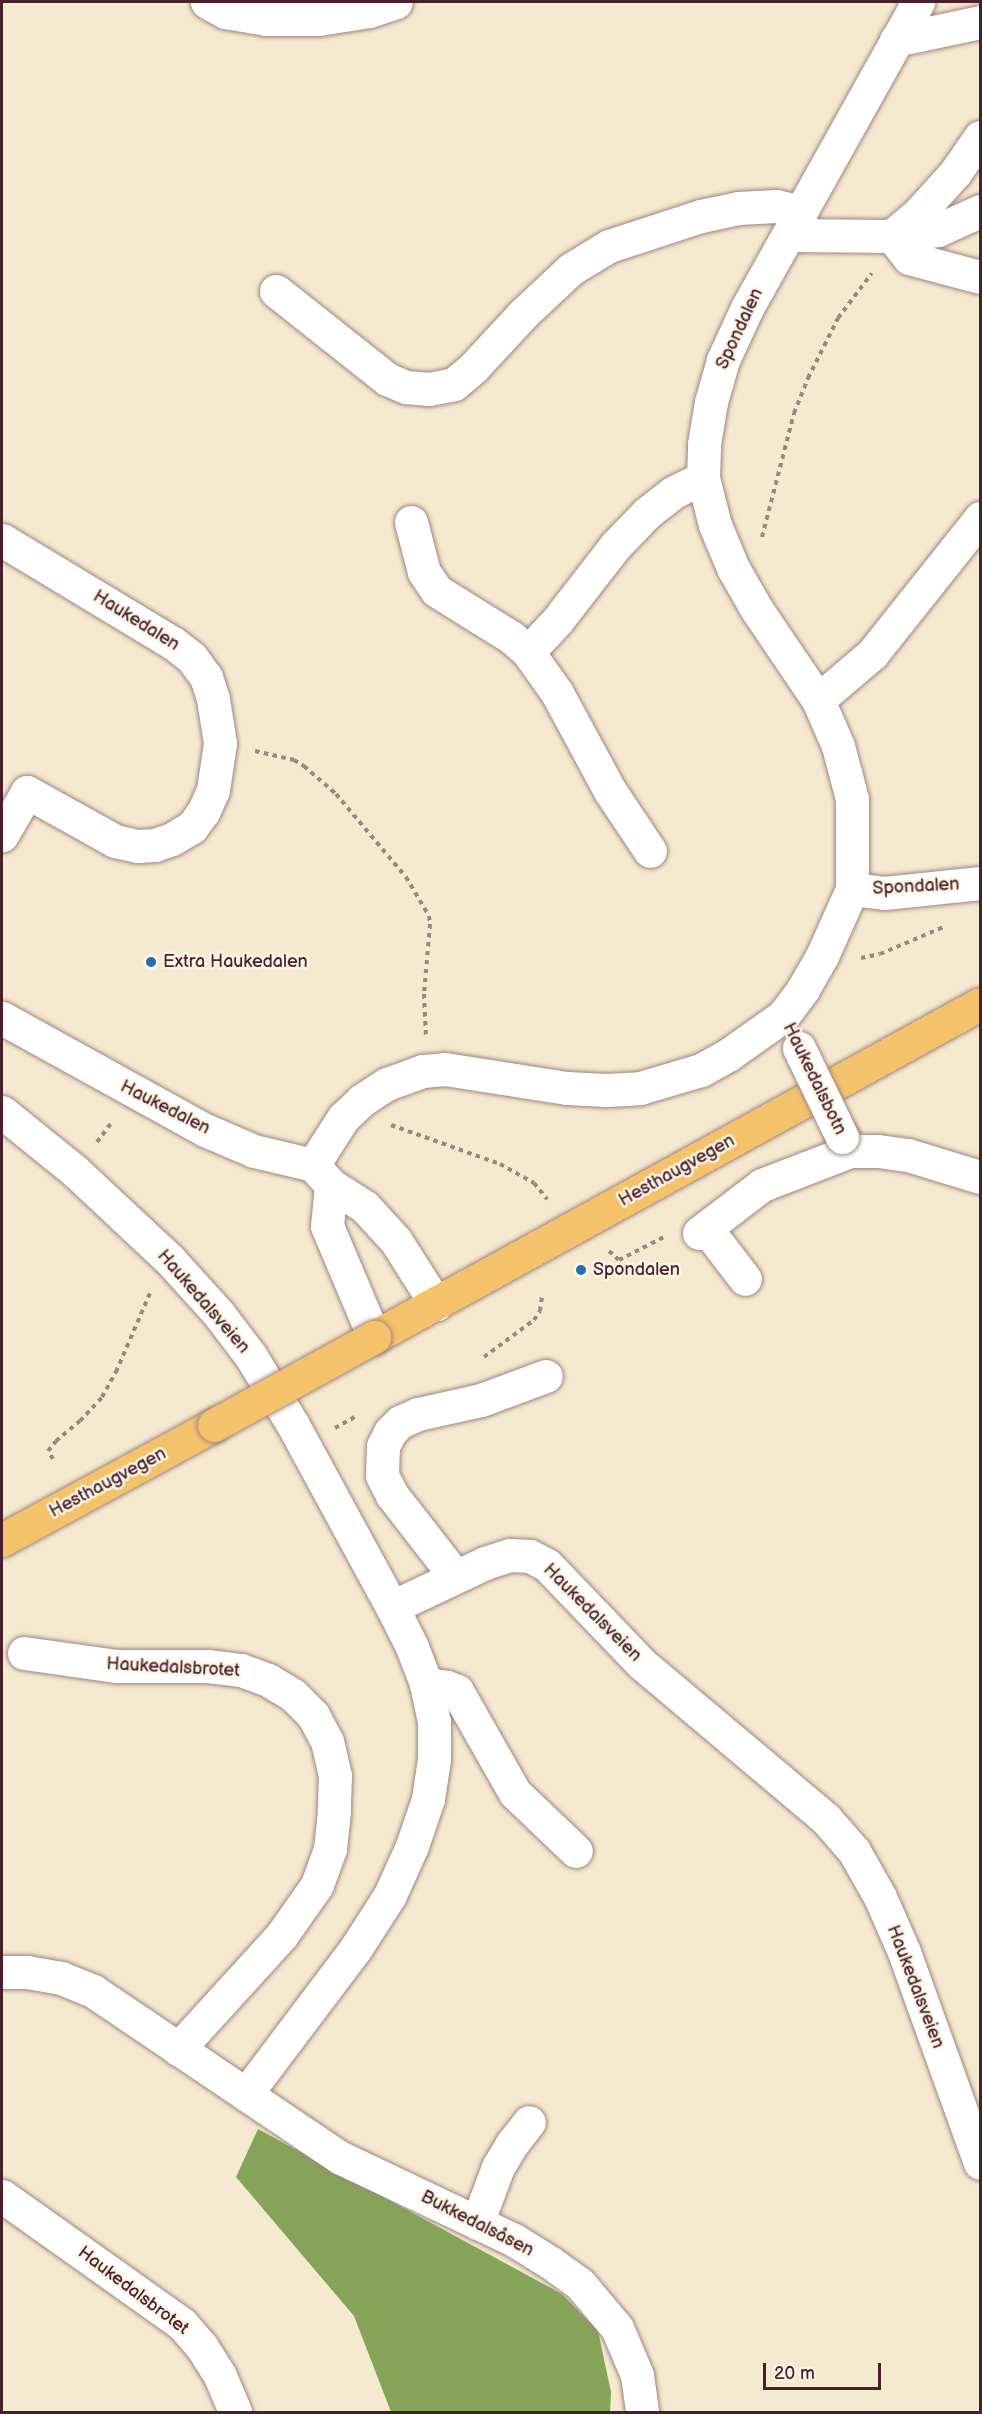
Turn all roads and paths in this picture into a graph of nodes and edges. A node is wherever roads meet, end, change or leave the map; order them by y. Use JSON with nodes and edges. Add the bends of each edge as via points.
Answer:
{"nodes":[{"id":1,"x":207,"y":2,"type":"edge"},
{"id":2,"x":396,"y":2,"type":"edge"},
{"id":3,"x":918,"y":2,"type":"edge"},
{"id":4,"x":981,"y":22,"type":"edge"},
{"id":5,"x":896,"y":40,"type":"junction"},
{"id":6,"x":981,"y":137,"type":"edge"},
{"id":7,"x":981,"y":211,"type":"edge"},
{"id":8,"x":795,"y":224,"type":"junction"},
{"id":9,"x":892,"y":236,"type":"junction"},
{"id":10,"x":981,"y":277,"type":"edge"},
{"id":11,"x":276,"y":291,"type":"dead end"},
{"id":12,"x":703,"y":478,"type":"junction"},
{"id":13,"x":981,"y":518,"type":"edge"},
{"id":14,"x":411,"y":522,"type":"dead end"},
{"id":15,"x":2,"y":540,"type":"edge"},
{"id":16,"x":763,"y":545,"type":"dead end"},
{"id":17,"x":528,"y":652,"type":"junction"},
{"id":18,"x":818,"y":700,"type":"junction"},
{"id":19,"x":220,"y":743,"type":"junction"},
{"id":20,"x":2,"y":834,"type":"edge"},
{"id":21,"x":650,"y":850,"type":"dead end"},
{"id":22,"x":981,"y":883,"type":"edge"},
{"id":23,"x":852,"y":889,"type":"junction"},
{"id":24,"x":950,"y":924,"type":"dead end"},
{"id":25,"x":854,"y":960,"type":"dead end"},
{"id":26,"x":981,"y":1004,"type":"edge"},
{"id":27,"x":783,"y":1016,"type":"junction"},
{"id":28,"x":2,"y":1018,"type":"edge"},
{"id":29,"x":426,"y":1045,"type":"dead end"},
{"id":30,"x":2,"y":1112,"type":"edge"},
{"id":31,"x":116,"y":1118,"type":"dead end"},
{"id":32,"x":381,"y":1120,"type":"dead end"},
{"id":33,"x":96,"y":1143,"type":"dead end"},
{"id":34,"x":846,"y":1144,"type":"junction"},
{"id":35,"x":322,"y":1175,"type":"junction"},
{"id":36,"x":981,"y":1177,"type":"edge"},
{"id":37,"x":548,"y":1200,"type":"dead end"},
{"id":38,"x":703,"y":1231,"type":"junction"},
{"id":39,"x":608,"y":1251,"type":"dead end"},
{"id":40,"x":745,"y":1279,"type":"dead end"},
{"id":41,"x":153,"y":1284,"type":"dead end"},
{"id":42,"x":436,"y":1304,"type":"junction"},
{"id":43,"x":374,"y":1337,"type":"junction"},
{"id":44,"x":546,"y":1376,"type":"dead end"},
{"id":45,"x":53,"y":1459,"type":"dead end"},
{"id":46,"x":2,"y":1540,"type":"edge"},
{"id":47,"x":455,"y":1576,"type":"junction"},
{"id":48,"x":392,"y":1607,"type":"junction"},
{"id":49,"x":24,"y":1653,"type":"dead end"},
{"id":50,"x":426,"y":1684,"type":"junction"},
{"id":51,"x":576,"y":1851,"type":"dead end"},
{"id":52,"x":2,"y":1972,"type":"edge"},
{"id":53,"x":178,"y":2049,"type":"junction"},
{"id":54,"x":246,"y":2094,"type":"junction"},
{"id":55,"x":529,"y":2122,"type":"dead end"},
{"id":56,"x":981,"y":2163,"type":"edge"},
{"id":57,"x":2,"y":2196,"type":"edge"},
{"id":58,"x":477,"y":2223,"type":"junction"},
{"id":59,"x":235,"y":2412,"type":"edge"},
{"id":60,"x":642,"y":2412,"type":"edge"}],
"edges":[{"from":1,"to":2,"type":"street","via":[[225,12],[266,19],[319,20]]},
{"from":3,"to":5,"type":"street","name":"Spondalen"},
{"from":4,"to":5,"type":"street"},
{"from":5,"to":8,"type":"street","name":"Spondalen"},
{"from":6,"to":9,"type":"street","via":[[955,173]]},
{"from":7,"to":9,"type":"street","via":[[938,230]]},
{"from":8,"to":9,"type":"street"},
{"from":8,"to":11,"type":"street","via":[[776,206],[738,208],[609,246],[571,270],[454,384],[429,389],[406,387],[387,379]]},
{"from":8,"to":12,"type":"street","name":"Spondalen","via":[[747,308],[723,360],[707,423]]},
{"from":9,"to":10,"type":"street","via":[[909,258]]},
{"from":9,"to":16,"type":"path","via":[[877,266],[838,318],[808,378],[794,413],[762,535]]},
{"from":12,"to":17,"type":"street","via":[[646,513]]},
{"from":12,"to":18,"type":"street","name":"Spondalen","via":[[715,525],[733,568]]},
{"from":13,"to":18,"type":"street","via":[[872,654]]},
{"from":14,"to":17,"type":"street","via":[[424,572],[437,591]]},
{"from":15,"to":19,"type":"street","name":"Haukedalen","via":[[192,658],[206,677]]},
{"from":17,"to":21,"type":"street","via":[[556,693],[610,791]]},
{"from":18,"to":23,"type":"street","name":"Spondalen","via":[[838,746],[852,799]]},
{"from":19,"to":20,"type":"street","name":"Haukedalen","via":[[213,790],[203,812],[192,827],[172,839],[137,846],[115,841],[27,792]]},
{"from":19,"to":29,"type":"path","via":[[294,760],[304,766],[336,794],[406,878],[430,924],[424,994]]},
{"from":22,"to":23,"type":"street","name":"Spondalen","via":[[884,893]]},
{"from":23,"to":27,"type":"street","name":"Spondalen","via":[[804,989]]},
{"from":24,"to":25,"type":"path","via":[[880,954]]},
{"from":26,"to":42,"type":"main road","name":"Hesthaugvegen"},
{"from":27,"to":34,"type":"street","name":"Haukedalsbotn","bridge":true},
{"from":27,"to":35,"type":"street","name":"Spondalen","via":[[701,1070],[640,1088],[567,1088],[445,1069],[406,1076],[362,1100],[343,1118]]},
{"from":28,"to":35,"type":"street","name":"Haukedalen","via":[[205,1130]]},
{"from":30,"to":48,"type":"street","name":"Haukedalsveien","via":[[76,1172],[170,1260],[218,1313],[250,1355],[293,1425]]},
{"from":31,"to":33,"type":"path"},
{"from":32,"to":37,"type":"path","via":[[500,1164],[534,1183]]},
{"from":34,"to":36,"type":"street","name":"Haukedalsbotn","via":[[908,1155]]},
{"from":34,"to":38,"type":"street","via":[[762,1185]]},
{"from":35,"to":42,"type":"street","name":"Haukedalen","via":[[365,1207],[396,1241]]},
{"from":35,"to":43,"type":"street","via":[[327,1226]]},
{"from":38,"to":39,"type":"path","via":[[656,1239],[619,1260]]},
{"from":38,"to":40,"type":"street"},
{"from":41,"to":45,"type":"path","via":[[107,1389],[48,1451]]},
{"from":42,"to":43,"type":"main road","name":"Hesthaugvegen"},
{"from":43,"to":46,"type":"main road","name":"Hesthaugvegen","bridge":true},
{"from":44,"to":47,"type":"street","via":[[481,1400],[418,1414],[400,1422],[383,1446],[382,1475],[392,1495]]},
{"from":47,"to":48,"type":"street","name":"Haukedalsveien"},
{"from":47,"to":56,"type":"street","name":"Haukedalsveien","via":[[510,1555],[530,1556],[548,1565],[642,1664],[826,1819],[854,1851],[880,1898],[904,1952]]},
{"from":48,"to":50,"type":"street"},
{"from":49,"to":53,"type":"street","name":"Haukedalsbrotet","via":[[117,1666],[241,1670],[293,1695],[313,1715],[327,1741],[335,1775],[334,1811],[330,1849],[317,1885],[281,1936]]},
{"from":50,"to":51,"type":"street","via":[[457,1692],[515,1793]]},
{"from":50,"to":54,"type":"street","via":[[434,1721],[434,1759],[428,1799],[412,1846],[390,1895],[356,1948]]},
{"from":52,"to":53,"type":"street","via":[[61,1978],[93,1991]]},
{"from":53,"to":54,"type":"street"},
{"from":54,"to":58,"type":"street","name":"Bukkedalsåsen","via":[[339,2157]]},
{"from":55,"to":58,"type":"street","via":[[498,2167]]},
{"from":57,"to":59,"type":"street","name":"Haukedalsbrotet","via":[[182,2324],[220,2376]]},
{"from":58,"to":60,"type":"street","name":"Bukkedalsåsen","via":[[551,2263],[580,2284],[599,2305],[617,2328],[634,2367]]}]}
